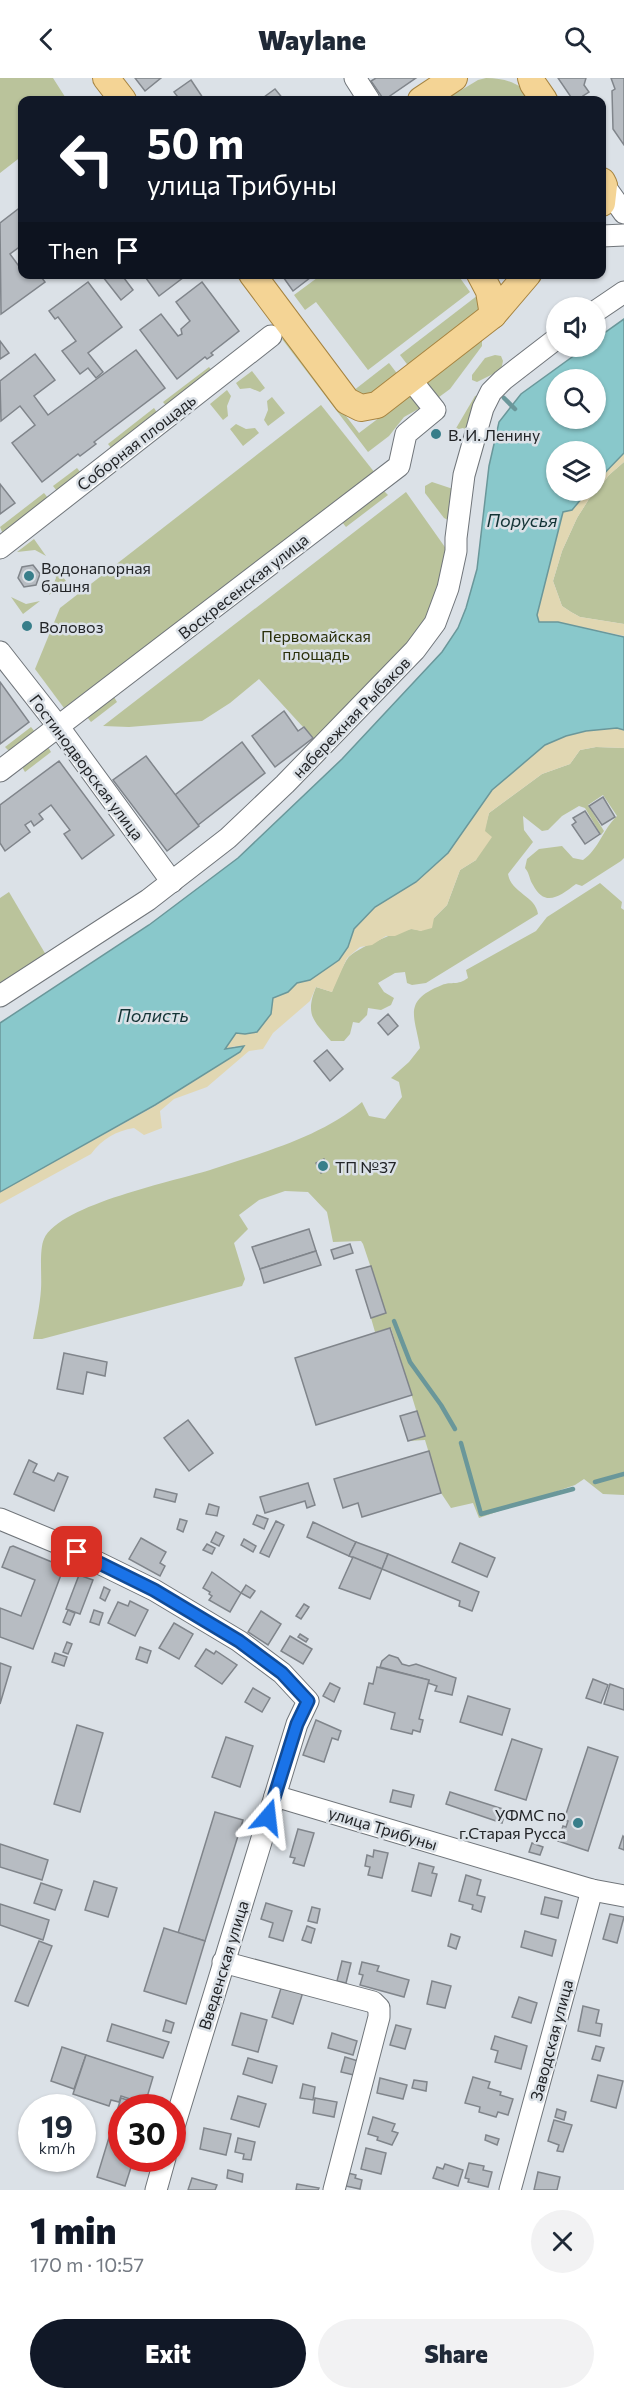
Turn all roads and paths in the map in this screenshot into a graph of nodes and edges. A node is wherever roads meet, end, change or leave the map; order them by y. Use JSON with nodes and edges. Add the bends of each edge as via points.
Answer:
{"nodes":[{"id":1,"x":106,"y":78,"type":"edge"},
{"id":2,"x":355,"y":78,"type":"edge"},
{"id":3,"x":454,"y":78,"type":"edge"},
{"id":4,"x":120,"y":96,"type":"edge"},
{"id":5,"x":366,"y":96,"type":"edge"},
{"id":6,"x":427,"y":96,"type":"edge"},
{"id":7,"x":606,"y":194,"type":"edge"},
{"id":8,"x":624,"y":213,"type":"edge"},
{"id":9,"x":624,"y":235,"type":"edge"},
{"id":10,"x":606,"y":236,"type":"edge"},
{"id":11,"x":256,"y":279,"type":"edge"},
{"id":12,"x":483,"y":279,"type":"edge"},
{"id":13,"x":524,"y":279,"type":"edge"},
{"id":14,"x":624,"y":292,"type":"edge"},
{"id":15,"x":606,"y":304,"type":"edge"},
{"id":16,"x":493,"y":315,"type":"junction"},
{"id":17,"x":271,"y":336,"type":"dead end"},
{"id":18,"x":546,"y":347,"type":"edge"},
{"id":19,"x":411,"y":380,"type":"junction"},
{"id":20,"x":0,"y":548,"type":"edge"},
{"id":21,"x":0,"y":652,"type":"edge"},
{"id":22,"x":58,"y":726,"type":"junction"},
{"id":23,"x":0,"y":771,"type":"edge"},
{"id":24,"x":172,"y":882,"type":"junction"},
{"id":25,"x":0,"y":996,"type":"edge"},
{"id":26,"x":0,"y":1519,"type":"edge"},
{"id":27,"x":275,"y":1796,"type":"junction"},
{"id":28,"x":592,"y":1890,"type":"junction"},
{"id":29,"x":624,"y":1896,"type":"edge"},
{"id":30,"x":223,"y":1962,"type":"junction"},
{"id":31,"x":184,"y":2094,"type":"edge"},
{"id":32,"x":161,"y":2172,"type":"edge"},
{"id":33,"x":156,"y":2190,"type":"edge"},
{"id":34,"x":334,"y":2190,"type":"edge"},
{"id":35,"x":510,"y":2190,"type":"edge"}],
"edges":[{"from":1,"to":4,"type":"main road"},
{"from":2,"to":5,"type":"street"},
{"from":3,"to":6,"type":"main road"},
{"from":7,"to":8,"type":"street"},
{"from":9,"to":10,"type":"street"},
{"from":11,"to":19,"type":"main road","via":[[347,401],[361,408],[377,405]]},
{"from":12,"to":16,"type":"main road"},
{"from":13,"to":16,"type":"main road"},
{"from":14,"to":15,"type":"street"},
{"from":16,"to":19,"type":"main road"},
{"from":17,"to":20,"type":"street","name":"Соборная площадь"},
{"from":18,"to":24,"type":"street","name":"набережная Рыбаков","via":[[503,380],[483,408],[464,475],[454,566],[427,636],[250,819]]},
{"from":19,"to":22,"type":"street","name":"Воскресенская улица","via":[[435,410],[406,434],[399,466]]},
{"from":21,"to":22,"type":"street","name":"Гостинодворская улица"},
{"from":22,"to":23,"type":"street","name":"Воскресенская улица"},
{"from":22,"to":24,"type":"street","name":"Гостинодворская улица"},
{"from":24,"to":25,"type":"street","name":"набережная Рыбаков"},
{"from":26,"to":27,"type":"street","via":[[154,1590],[239,1641],[282,1673],[308,1701]]},
{"from":27,"to":28,"type":"street","name":"улица Трибуны"},
{"from":27,"to":30,"type":"street","name":"Введенская улица"},
{"from":28,"to":29,"type":"street","name":"улица Трибуны"},
{"from":28,"to":35,"type":"street","name":"Заводская улица"},
{"from":30,"to":31,"type":"street","name":"Введенская улица"},
{"from":30,"to":34,"type":"street","via":[[373,2002],[379,2008],[380,2018]]},
{"from":32,"to":33,"type":"street"}]}
